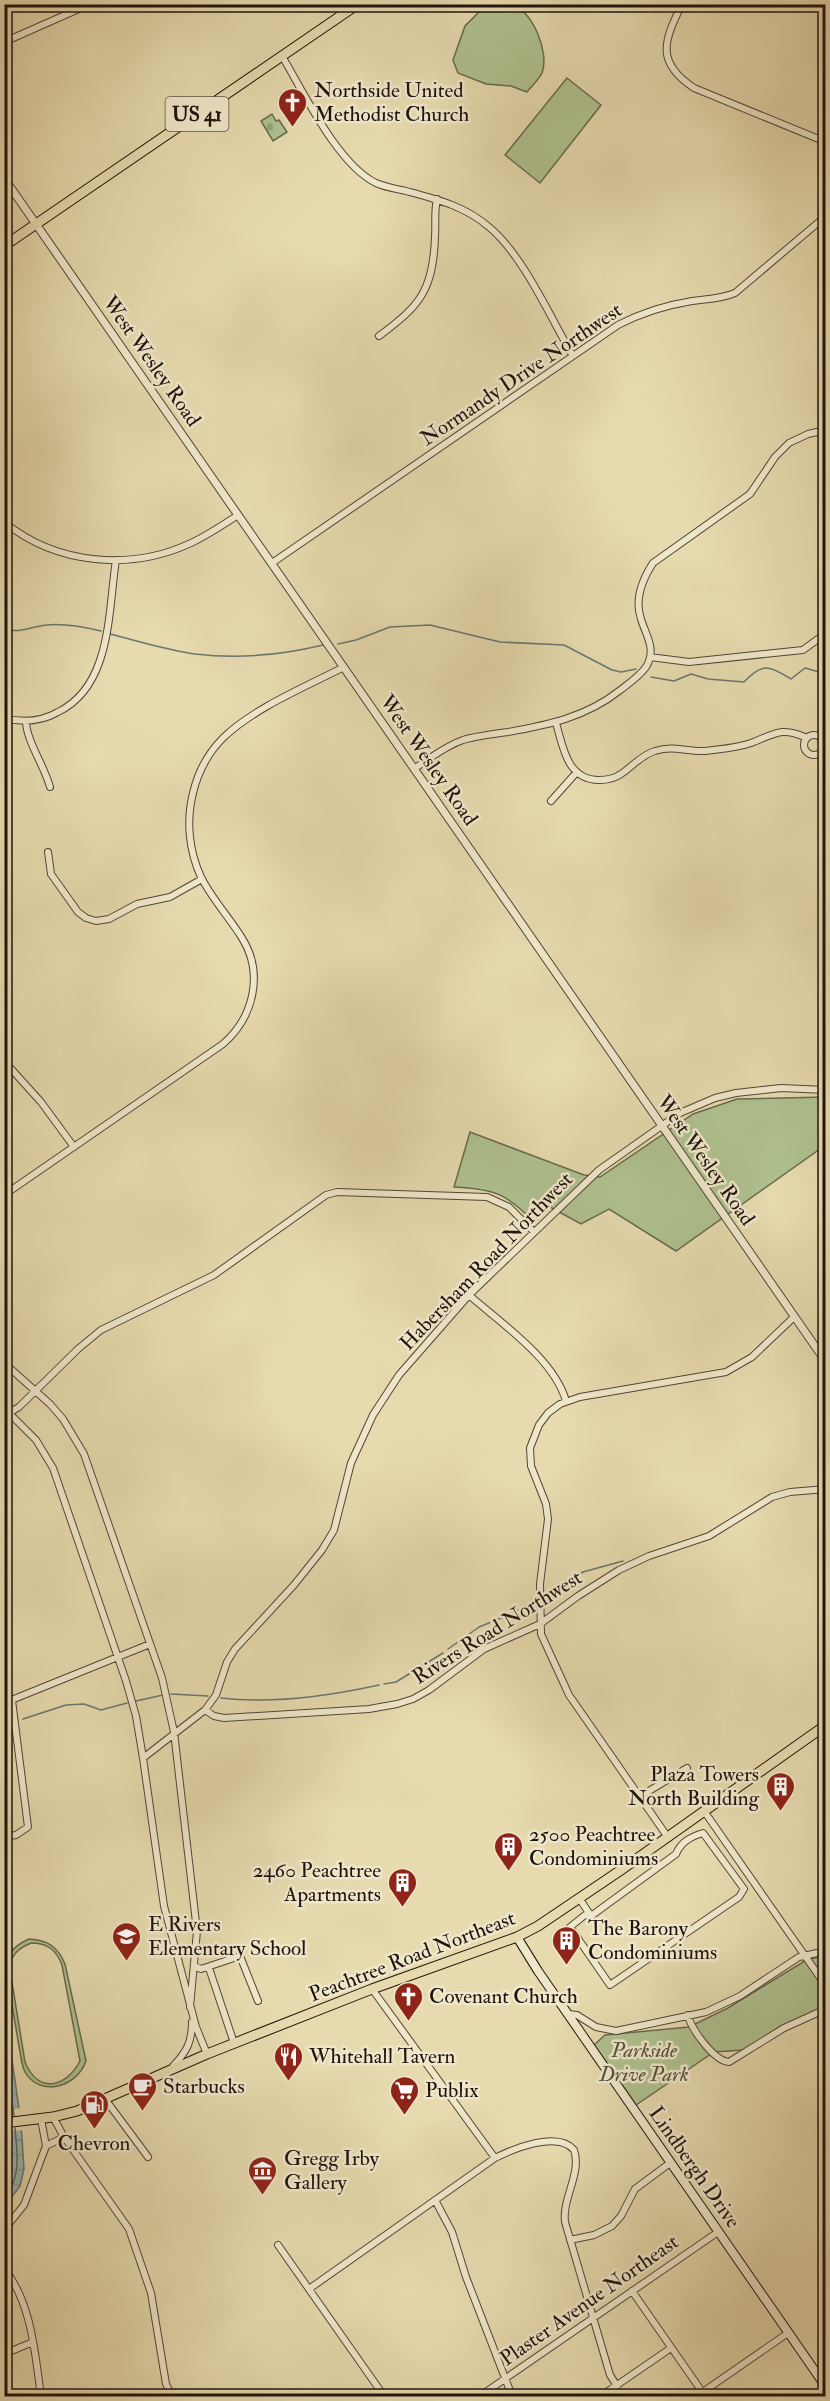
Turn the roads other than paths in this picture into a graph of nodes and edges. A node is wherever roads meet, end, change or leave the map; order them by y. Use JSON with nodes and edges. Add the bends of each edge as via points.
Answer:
{"nodes":[{"id":1,"x":90,"y":4,"type":"edge"},
{"id":2,"x":358,"y":4,"type":"edge"},
{"id":3,"x":682,"y":4,"type":"edge"},
{"id":4,"x":818,"y":4,"type":"edge"},
{"id":5,"x":82,"y":6,"type":"edge"},
{"id":6,"x":825,"y":16,"type":"edge"},
{"id":7,"x":4,"y":42,"type":"edge"},
{"id":8,"x":282,"y":56,"type":"junction"},
{"id":9,"x":825,"y":142,"type":"edge"},
{"id":10,"x":4,"y":178,"type":"edge"},
{"id":11,"x":437,"y":199,"type":"junction"},
{"id":12,"x":825,"y":216,"type":"edge"},
{"id":13,"x":37,"y":224,"type":"junction"},
{"id":14,"x":4,"y":246,"type":"edge"},
{"id":15,"x":379,"y":336,"type":"dead end"},
{"id":16,"x":573,"y":356,"type":"junction"},
{"id":17,"x":825,"y":430,"type":"edge"},
{"id":18,"x":238,"y":515,"type":"junction"},
{"id":19,"x":4,"y":522,"type":"edge"},
{"id":20,"x":116,"y":560,"type":"junction"},
{"id":21,"x":272,"y":563,"type":"junction"},
{"id":22,"x":818,"y":639,"type":"dead end"},
{"id":23,"x":651,"y":657,"type":"junction"},
{"id":24,"x":344,"y":667,"type":"junction"},
{"id":25,"x":4,"y":718,"type":"edge"},
{"id":26,"x":26,"y":721,"type":"junction"},
{"id":27,"x":556,"y":723,"type":"junction"},
{"id":28,"x":807,"y":738,"type":"dead end"},
{"id":29,"x":416,"y":768,"type":"junction"},
{"id":30,"x":576,"y":773,"type":"junction"},
{"id":31,"x":50,"y":787,"type":"dead end"},
{"id":32,"x":551,"y":801,"type":"dead end"},
{"id":33,"x":48,"y":852,"type":"dead end"},
{"id":34,"x":202,"y":879,"type":"junction"},
{"id":35,"x":4,"y":1061,"type":"edge"},
{"id":36,"x":825,"y":1090,"type":"edge"},
{"id":37,"x":662,"y":1125,"type":"junction"},
{"id":38,"x":74,"y":1147,"type":"junction"},
{"id":39,"x":4,"y":1195,"type":"edge"},
{"id":40,"x":534,"y":1232,"type":"junction"},
{"id":41,"x":469,"y":1295,"type":"junction"},
{"id":42,"x":794,"y":1317,"type":"junction"},
{"id":43,"x":825,"y":1362,"type":"edge"},
{"id":44,"x":4,"y":1363,"type":"edge"},
{"id":45,"x":36,"y":1391,"type":"junction"},
{"id":46,"x":566,"y":1401,"type":"junction"},
{"id":47,"x":6,"y":1412,"type":"edge"},
{"id":48,"x":825,"y":1489,"type":"edge"},
{"id":49,"x":540,"y":1624,"type":"junction"},
{"id":50,"x":150,"y":1644,"type":"junction"},
{"id":51,"x":118,"y":1657,"type":"junction"},
{"id":52,"x":8,"y":1701,"type":"edge"},
{"id":53,"x":205,"y":1710,"type":"junction"},
{"id":54,"x":825,"y":1725,"type":"edge"},
{"id":55,"x":174,"y":1732,"type":"junction"},
{"id":56,"x":143,"y":1758,"type":"junction"},
{"id":57,"x":687,"y":1768,"type":"dead end"},
{"id":58,"x":639,"y":1797,"type":"junction"},
{"id":59,"x":704,"y":1811,"type":"junction"},
{"id":60,"x":667,"y":1836,"type":"junction"},
{"id":61,"x":4,"y":1837,"type":"edge"},
{"id":62,"x":741,"y":1865,"type":"junction"},
{"id":63,"x":730,"y":1870,"type":"junction"},
{"id":64,"x":749,"y":1876,"type":"junction"},
{"id":65,"x":738,"y":1882,"type":"junction"},
{"id":66,"x":579,"y":1898,"type":"junction"},
{"id":67,"x":591,"y":1916,"type":"junction"},
{"id":68,"x":517,"y":1937,"type":"junction"},
{"id":69,"x":825,"y":1951,"type":"edge"},
{"id":70,"x":804,"y":1955,"type":"junction"},
{"id":71,"x":195,"y":1966,"type":"junction"},
{"id":72,"x":209,"y":1968,"type":"junction"},
{"id":73,"x":825,"y":1986,"type":"edge"},
{"id":74,"x":372,"y":1989,"type":"junction"},
{"id":75,"x":258,"y":2001,"type":"dead end"},
{"id":76,"x":190,"y":2007,"type":"junction"},
{"id":77,"x":825,"y":2009,"type":"edge"},
{"id":78,"x":568,"y":2014,"type":"junction"},
{"id":79,"x":688,"y":2015,"type":"junction"},
{"id":80,"x":192,"y":2016,"type":"junction"},
{"id":81,"x":234,"y":2043,"type":"junction"},
{"id":82,"x":207,"y":2054,"type":"junction"},
{"id":83,"x":170,"y":2070,"type":"junction"},
{"id":84,"x":105,"y":2098,"type":"junction"},
{"id":85,"x":53,"y":2117,"type":"junction"},
{"id":86,"x":41,"y":2119,"type":"junction"},
{"id":87,"x":4,"y":2123,"type":"edge"},
{"id":88,"x":64,"y":2137,"type":"junction"},
{"id":89,"x":46,"y":2146,"type":"junction"},
{"id":90,"x":148,"y":2157,"type":"dead end"},
{"id":91,"x":495,"y":2158,"type":"junction"},
{"id":92,"x":670,"y":2163,"type":"junction"},
{"id":93,"x":435,"y":2200,"type":"junction"},
{"id":94,"x":4,"y":2230,"type":"edge"},
{"id":95,"x":718,"y":2232,"type":"junction"},
{"id":96,"x":570,"y":2240,"type":"junction"},
{"id":97,"x":278,"y":2245,"type":"dead end"},
{"id":98,"x":4,"y":2268,"type":"edge"},
{"id":99,"x":309,"y":2289,"type":"junction"},
{"id":100,"x":632,"y":2291,"type":"junction"},
{"id":101,"x":593,"y":2318,"type":"junction"},
{"id":102,"x":788,"y":2333,"type":"junction"},
{"id":103,"x":33,"y":2342,"type":"junction"},
{"id":104,"x":671,"y":2348,"type":"junction"},
{"id":105,"x":4,"y":2354,"type":"edge"},
{"id":106,"x":505,"y":2378,"type":"junction"},
{"id":107,"x":617,"y":2386,"type":"junction"},
{"id":108,"x":825,"y":2386,"type":"edge"},
{"id":109,"x":702,"y":2395,"type":"edge"},
{"id":110,"x":41,"y":2397,"type":"edge"},
{"id":111,"x":172,"y":2397,"type":"edge"},
{"id":112,"x":384,"y":2397,"type":"edge"},
{"id":113,"x":480,"y":2397,"type":"edge"},
{"id":114,"x":512,"y":2397,"type":"edge"},
{"id":115,"x":601,"y":2397,"type":"edge"}],
"edges":[{"from":1,"to":5,"type":"street"},
{"from":2,"to":8,"type":"main road","number":"US 41"},
{"from":3,"to":9,"type":"street","via":[[668,37],[666,56],[684,81]]},
{"from":4,"to":6,"type":"street"},
{"from":5,"to":7,"type":"street"},
{"from":8,"to":11,"type":"street","via":[[339,152],[352,166],[378,184]]},
{"from":8,"to":13,"type":"main road","number":"US 41"},
{"from":10,"to":13,"type":"street","name":"West Wesley Road"},
{"from":11,"to":15,"type":"street","via":[[434,263],[428,285],[411,311]]},
{"from":11,"to":16,"type":"street","via":[[473,215],[503,240]]},
{"from":12,"to":16,"type":"street","name":"Normandy Drive Northwest","via":[[735,293],[634,317]]},
{"from":13,"to":14,"type":"main road","number":"US 41"},
{"from":13,"to":18,"type":"street","name":"West Wesley Road"},
{"from":16,"to":21,"type":"street","name":"Normandy Drive Northwest"},
{"from":17,"to":23,"type":"street","via":[[789,443],[774,457],[750,494],[653,563],[638,599]]},
{"from":18,"to":20,"type":"street","via":[[176,549],[143,559]]},
{"from":18,"to":21,"type":"street","name":"West Wesley Road"},
{"from":19,"to":20,"type":"street","via":[[57,552]]},
{"from":20,"to":26,"type":"street","via":[[104,647],[92,682],[64,710]]},
{"from":21,"to":24,"type":"street","name":"West Wesley Road"},
{"from":22,"to":23,"type":"street","via":[[803,650],[689,662]]},
{"from":23,"to":27,"type":"street","via":[[639,675],[611,697]]},
{"from":24,"to":29,"type":"street","name":"West Wesley Road"},
{"from":24,"to":34,"type":"street","via":[[246,720],[209,755],[195,787],[189,818],[192,849]]},
{"from":25,"to":26,"type":"street"},
{"from":26,"to":31,"type":"street","via":[[28,736]]},
{"from":27,"to":29,"type":"street","via":[[464,740]]},
{"from":27,"to":30,"type":"street","via":[[567,761]]},
{"from":28,"to":30,"type":"street","via":[[782,731],[736,747],[703,751],[660,749],[606,780],[588,779]]},
{"from":29,"to":37,"type":"street","name":"West Wesley Road"},
{"from":30,"to":32,"type":"street"},
{"from":33,"to":34,"type":"street","via":[[51,874],[78,912],[96,921],[109,919],[137,904],[170,897]]},
{"from":34,"to":38,"type":"street","via":[[250,956],[254,986],[246,1015],[223,1044]]},
{"from":35,"to":38,"type":"street"},
{"from":36,"to":37,"type":"street","name":"Habersham Road Northwest","via":[[782,1088],[736,1093],[696,1105]]},
{"from":37,"to":40,"type":"street","name":"Habersham Road Northwest","via":[[599,1170]]},
{"from":37,"to":42,"type":"street","name":"West Wesley Road"},
{"from":38,"to":39,"type":"street"},
{"from":40,"to":41,"type":"street","name":"Habersham Road Northwest"},
{"from":40,"to":45,"type":"street","via":[[509,1207],[487,1197],[338,1192],[316,1200],[206,1280],[101,1330]]},
{"from":41,"to":46,"type":"street","via":[[547,1364]]},
{"from":41,"to":53,"type":"street","name":"Habersham Road Northwest","via":[[385,1394],[351,1463],[329,1539],[294,1585],[235,1649],[216,1695]]},
{"from":42,"to":43,"type":"street","name":"West Wesley Road"},
{"from":42,"to":46,"type":"street","via":[[752,1357],[726,1372]]},
{"from":44,"to":45,"type":"street"},
{"from":45,"to":47,"type":"street"},
{"from":45,"to":50,"type":"street","via":[[63,1419],[84,1454]]},
{"from":46,"to":49,"type":"street","via":[[543,1418],[530,1448],[531,1466],[548,1519],[540,1584]]},
{"from":47,"to":51,"type":"street","via":[[36,1440],[53,1468]]},
{"from":48,"to":49,"type":"street","name":"Rivers Road Northwest","via":[[772,1497],[710,1536],[617,1571]]},
{"from":49,"to":53,"type":"street","name":"Rivers Road Northwest","via":[[484,1649],[429,1690],[397,1704],[224,1718]]},
{"from":49,"to":58,"type":"street","via":[[550,1657],[569,1695]]},
{"from":50,"to":51,"type":"street"},
{"from":50,"to":55,"type":"street","via":[[167,1694]]},
{"from":51,"to":52,"type":"street"},
{"from":51,"to":56,"type":"street","via":[[136,1716]]},
{"from":52,"to":61,"type":"street","via":[[28,1827]]},
{"from":53,"to":55,"type":"street"},
{"from":54,"to":59,"type":"main road","name":"Peachtree Road Northeast"},
{"from":55,"to":56,"type":"street"},
{"from":55,"to":71,"type":"street","via":[[197,1931]]},
{"from":56,"to":76,"type":"street","via":[[160,1887]]},
{"from":57,"to":58,"type":"street"},
{"from":58,"to":60,"type":"street"},
{"from":59,"to":60,"type":"main road","name":"Peachtree Road Northeast"},
{"from":59,"to":62,"type":"street"},
{"from":60,"to":66,"type":"main road","name":"Peachtree Road Northeast"},
{"from":62,"to":63,"type":"street"},
{"from":62,"to":64,"type":"street"},
{"from":63,"to":65,"type":"street"},
{"from":63,"to":67,"type":"street","via":[[703,1833],[680,1845],[676,1854]]},
{"from":64,"to":65,"type":"street"},
{"from":64,"to":70,"type":"street"},
{"from":65,"to":67,"type":"street","via":[[744,1889],[739,1897],[610,1985],[570,1928],[585,1915]]},
{"from":66,"to":67,"type":"street"},
{"from":66,"to":68,"type":"main road","name":"Peachtree Road Northeast"},
{"from":68,"to":74,"type":"main road","name":"Peachtree Road Northeast"},
{"from":68,"to":78,"type":"main road","name":"Lindbergh Drive"},
{"from":69,"to":70,"type":"street"},
{"from":70,"to":73,"type":"street"},
{"from":70,"to":79,"type":"street","via":[[729,2002]]},
{"from":71,"to":72,"type":"street"},
{"from":71,"to":76,"type":"street"},
{"from":72,"to":75,"type":"street","via":[[240,1956]]},
{"from":72,"to":81,"type":"street"},
{"from":74,"to":81,"type":"main road","name":"Peachtree Road Northeast"},
{"from":74,"to":91,"type":"street"},
{"from":76,"to":80,"type":"street"},
{"from":77,"to":79,"type":"street","via":[[784,2028],[729,2062],[715,2056]]},
{"from":78,"to":79,"type":"street","via":[[616,2031]]},
{"from":78,"to":92,"type":"main road","name":"Lindbergh Drive"},
{"from":80,"to":82,"type":"street"},
{"from":80,"to":83,"type":"street","via":[[190,2044]]},
{"from":81,"to":82,"type":"main road","name":"Peachtree Road Northeast"},
{"from":82,"to":83,"type":"main road","name":"Peachtree Road Northeast"},
{"from":83,"to":84,"type":"main road","name":"Peachtree Road Northeast"},
{"from":84,"to":85,"type":"main road","name":"Peachtree Road Northeast"},
{"from":84,"to":90,"type":"street"},
{"from":85,"to":86,"type":"main road","name":"Peachtree Road Northeast"},
{"from":85,"to":88,"type":"street"},
{"from":86,"to":87,"type":"main road","name":"Peachtree Road Northeast"},
{"from":86,"to":89,"type":"street"},
{"from":88,"to":89,"type":"street"},
{"from":88,"to":111,"type":"street","via":[[129,2229],[151,2293],[166,2384]]},
{"from":89,"to":94,"type":"street","via":[[24,2205]]},
{"from":91,"to":93,"type":"street"},
{"from":91,"to":96,"type":"street","via":[[546,2142],[561,2141],[571,2146],[576,2161],[564,2215]]},
{"from":92,"to":95,"type":"main road","name":"Lindbergh Drive"},
{"from":92,"to":96,"type":"street","via":[[635,2189],[612,2226]]},
{"from":93,"to":99,"type":"street"},
{"from":93,"to":106,"type":"street","via":[[452,2232]]},
{"from":95,"to":100,"type":"street","name":"Plaster Avenue Northeast"},
{"from":95,"to":102,"type":"main road","name":"Lindbergh Drive"},
{"from":96,"to":101,"type":"street"},
{"from":97,"to":99,"type":"street"},
{"from":98,"to":103,"type":"street","via":[[15,2283]]},
{"from":99,"to":112,"type":"street"},
{"from":100,"to":101,"type":"street","name":"Plaster Avenue Northeast"},
{"from":100,"to":104,"type":"street"},
{"from":101,"to":106,"type":"street","name":"Plaster Avenue Northeast"},
{"from":101,"to":107,"type":"street"},
{"from":102,"to":108,"type":"main road","name":"Lindbergh Drive"},
{"from":102,"to":109,"type":"street"},
{"from":103,"to":105,"type":"street"},
{"from":103,"to":110,"type":"street"},
{"from":104,"to":107,"type":"street"},
{"from":104,"to":109,"type":"street"},
{"from":106,"to":113,"type":"street","name":"Plaster Avenue Northeast"},
{"from":106,"to":114,"type":"street"},
{"from":107,"to":115,"type":"street"}]}
